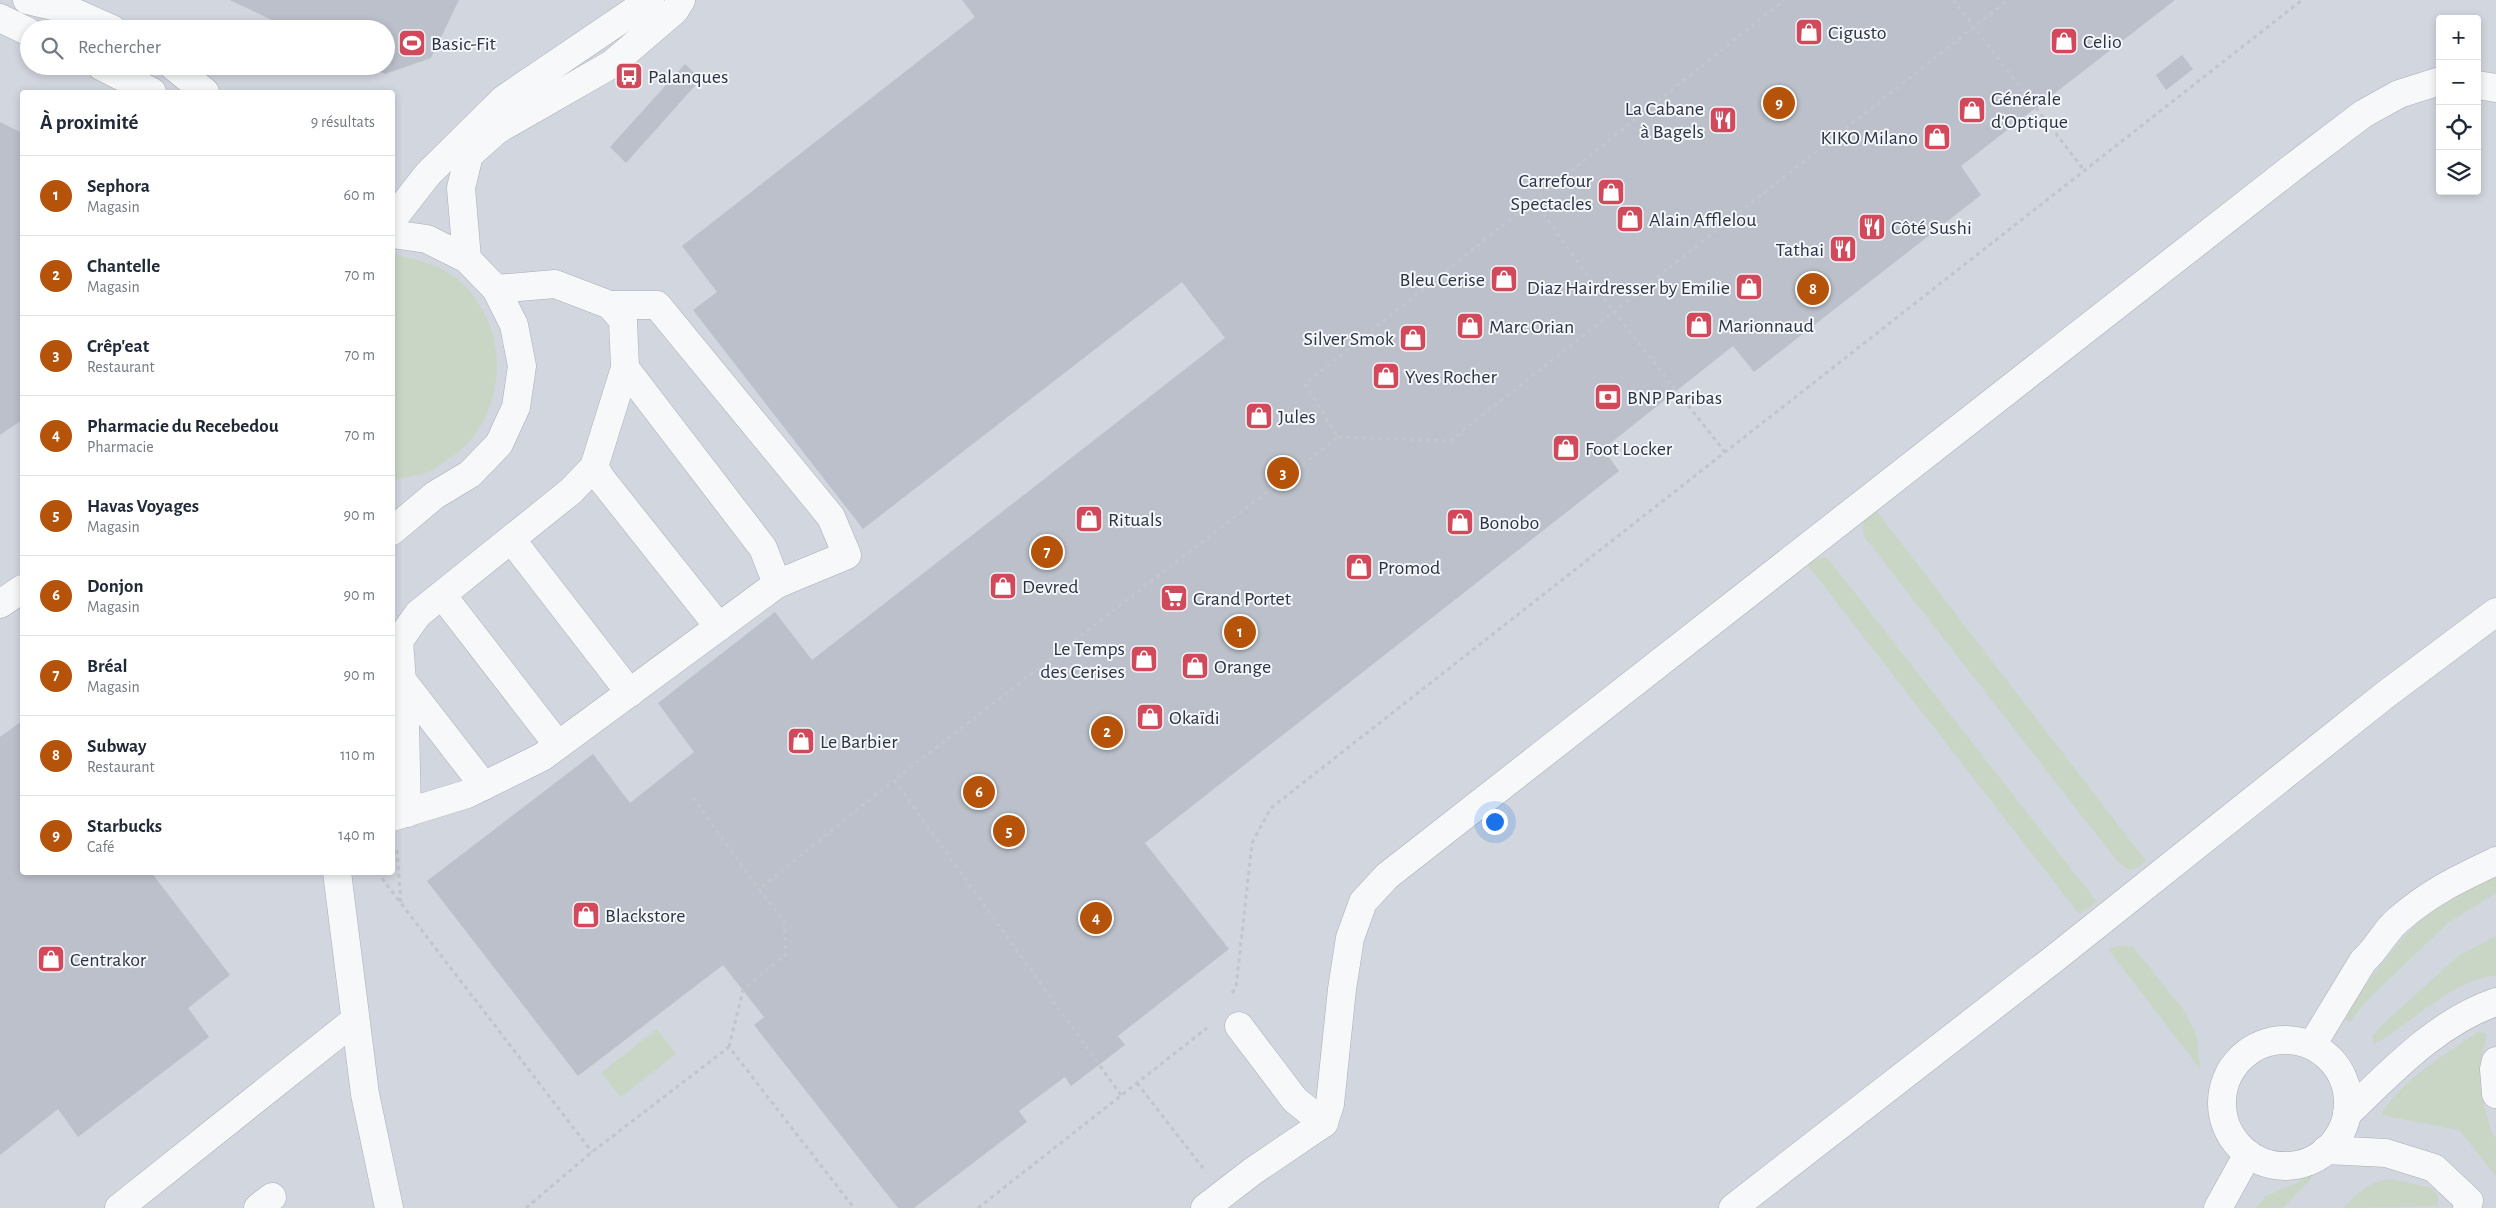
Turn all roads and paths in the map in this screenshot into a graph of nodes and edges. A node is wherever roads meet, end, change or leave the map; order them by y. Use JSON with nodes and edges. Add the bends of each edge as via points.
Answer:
{"nodes":[{"id":1,"x":28,"y":0,"type":"edge"},
{"id":2,"x":650,"y":0,"type":"edge"},
{"id":3,"x":681,"y":0,"type":"edge"},
{"id":4,"x":1784,"y":0,"type":"edge"},
{"id":5,"x":1954,"y":0,"type":"edge"},
{"id":6,"x":2008,"y":0,"type":"edge"},
{"id":7,"x":2302,"y":0,"type":"edge"},
{"id":8,"x":0,"y":18,"type":"edge"},
{"id":9,"x":92,"y":20,"type":"edge"},
{"id":10,"x":20,"y":28,"type":"edge"},
{"id":11,"x":1974,"y":28,"type":"junction"},
{"id":12,"x":119,"y":75,"type":"edge"},
{"id":13,"x":184,"y":75,"type":"edge"},
{"id":14,"x":2436,"y":82,"type":"edge"},
{"id":15,"x":2481,"y":86,"type":"edge"},
{"id":16,"x":2496,"y":88,"type":"edge"},
{"id":17,"x":148,"y":90,"type":"edge"},
{"id":18,"x":203,"y":90,"type":"edge"},
{"id":19,"x":2084,"y":170,"type":"junction"},
{"id":20,"x":1534,"y":201,"type":"junction"},
{"id":21,"x":395,"y":216,"type":"edge"},
{"id":22,"x":395,"y":234,"type":"edge"},
{"id":23,"x":467,"y":259,"type":"junction"},
{"id":24,"x":496,"y":289,"type":"junction"},
{"id":25,"x":610,"y":305,"type":"junction"},
{"id":26,"x":1614,"y":312,"type":"junction"},
{"id":27,"x":625,"y":368,"type":"junction"},
{"id":28,"x":1338,"y":437,"type":"junction"},
{"id":29,"x":1725,"y":452,"type":"junction"},
{"id":30,"x":594,"y":467,"type":"junction"},
{"id":31,"x":435,"y":495,"type":"junction"},
{"id":32,"x":395,"y":502,"type":"edge"},
{"id":33,"x":395,"y":529,"type":"edge"},
{"id":34,"x":511,"y":539,"type":"junction"},
{"id":35,"x":777,"y":584,"type":"junction"},
{"id":36,"x":20,"y":590,"type":"edge"},
{"id":37,"x":442,"y":595,"type":"junction"},
{"id":38,"x":0,"y":604,"type":"edge"},
{"id":39,"x":2496,"y":612,"type":"edge"},
{"id":40,"x":718,"y":627,"type":"junction"},
{"id":41,"x":402,"y":680,"type":"junction"},
{"id":42,"x":630,"y":693,"type":"junction"},
{"id":43,"x":558,"y":746,"type":"junction"},
{"id":44,"x":894,"y":780,"type":"junction"},
{"id":45,"x":484,"y":786,"type":"junction"},
{"id":46,"x":692,"y":798,"type":"dead end"},
{"id":47,"x":400,"y":815,"type":"edge"},
{"id":48,"x":2496,"y":861,"type":"edge"},
{"id":49,"x":337,"y":875,"type":"edge"},
{"id":50,"x":344,"y":875,"type":"edge"},
{"id":51,"x":379,"y":875,"type":"edge"},
{"id":52,"x":759,"y":889,"type":"junction"},
{"id":53,"x":343,"y":911,"type":"junction"},
{"id":54,"x":1232,"y":995,"type":"dead end"},
{"id":55,"x":2496,"y":1002,"type":"edge"},
{"id":56,"x":355,"y":1020,"type":"junction"},
{"id":57,"x":1211,"y":1025,"type":"dead end"},
{"id":58,"x":1239,"y":1026,"type":"dead end"},
{"id":59,"x":2312,"y":1045,"type":"junction"},
{"id":60,"x":729,"y":1047,"type":"junction"},
{"id":61,"x":2496,"y":1061,"type":"edge"},
{"id":62,"x":1137,"y":1083,"type":"junction"},
{"id":63,"x":2496,"y":1094,"type":"edge"},
{"id":64,"x":1121,"y":1095,"type":"junction"},
{"id":65,"x":2347,"y":1114,"type":"junction"},
{"id":66,"x":1324,"y":1122,"type":"junction"},
{"id":67,"x":2326,"y":1150,"type":"junction"},
{"id":68,"x":592,"y":1152,"type":"junction"},
{"id":69,"x":2248,"y":1154,"type":"junction"},
{"id":70,"x":1205,"y":1170,"type":"dead end"},
{"id":71,"x":2470,"y":1206,"type":"edge"},
{"id":72,"x":118,"y":1208,"type":"edge"},
{"id":73,"x":389,"y":1208,"type":"edge"},
{"id":74,"x":526,"y":1208,"type":"edge"},
{"id":75,"x":854,"y":1208,"type":"edge"},
{"id":76,"x":978,"y":1208,"type":"edge"},
{"id":77,"x":1205,"y":1208,"type":"edge"},
{"id":78,"x":1733,"y":1208,"type":"edge"},
{"id":79,"x":2218,"y":1208,"type":"edge"}],
"edges":[{"from":1,"to":9,"type":"street","via":[[69,10]]},
{"from":2,"to":21,"type":"street","via":[[504,99],[428,174]]},
{"from":3,"to":23,"type":"street","via":[[674,10],[612,64],[497,130],[469,155],[461,188]]},
{"from":4,"to":20,"type":"path"},
{"from":5,"to":11,"type":"path"},
{"from":6,"to":11,"type":"path"},
{"from":7,"to":19,"type":"path"},
{"from":8,"to":10,"type":"street"},
{"from":11,"to":19,"type":"path"},
{"from":11,"to":26,"type":"path"},
{"from":12,"to":17,"type":"street"},
{"from":13,"to":18,"type":"street"},
{"from":14,"to":66,"type":"street","via":[[2399,94],[2363,114],[2304,158],[1387,876],[1363,902],[1350,938],[1330,1104]]},
{"from":15,"to":16,"type":"street"},
{"from":19,"to":29,"type":"path"},
{"from":20,"to":26,"type":"path"},
{"from":20,"to":28,"type":"path","via":[[1305,384]]},
{"from":22,"to":23,"type":"street","via":[[427,239]]},
{"from":23,"to":24,"type":"street"},
{"from":24,"to":25,"type":"street","via":[[554,284]]},
{"from":24,"to":31,"type":"street","via":[[514,325],[522,366],[516,407],[499,444],[470,474]]},
{"from":25,"to":27,"type":"street","via":[[623,320]]},
{"from":25,"to":35,"type":"street","via":[[657,305],[831,517],[847,555]]},
{"from":26,"to":28,"type":"path","via":[[1450,440]]},
{"from":26,"to":29,"type":"path"},
{"from":27,"to":30,"type":"street"},
{"from":27,"to":35,"type":"street","via":[[763,548]]},
{"from":28,"to":44,"type":"path"},
{"from":29,"to":54,"type":"path","via":[[1271,808],[1252,843],[1236,987]]},
{"from":30,"to":34,"type":"street","via":[[571,492]]},
{"from":30,"to":40,"type":"street"},
{"from":31,"to":32,"type":"street"},
{"from":31,"to":33,"type":"street"},
{"from":34,"to":37,"type":"street"},
{"from":34,"to":42,"type":"street"},
{"from":35,"to":40,"type":"street"},
{"from":36,"to":38,"type":"street"},
{"from":37,"to":41,"type":"street","via":[[418,614],[399,641]]},
{"from":37,"to":43,"type":"street"},
{"from":39,"to":78,"type":"street","via":[[2385,695],[2055,958]]},
{"from":40,"to":42,"type":"street"},
{"from":41,"to":45,"type":"street"},
{"from":41,"to":47,"type":"street"},
{"from":42,"to":43,"type":"street"},
{"from":43,"to":45,"type":"street"},
{"from":44,"to":52,"type":"path"},
{"from":44,"to":64,"type":"path"},
{"from":45,"to":47,"type":"street"},
{"from":46,"to":52,"type":"path"},
{"from":48,"to":59,"type":"street","via":[[2435,890],[2396,922],[2363,960]]},
{"from":49,"to":53,"type":"street"},
{"from":50,"to":53,"type":"street"},
{"from":51,"to":68,"type":"path"},
{"from":52,"to":60,"type":"path","via":[[784,921],[786,954],[743,990]]},
{"from":53,"to":56,"type":"street"},
{"from":55,"to":65,"type":"street","via":[[2474,1009],[2406,1058]]},
{"from":56,"to":72,"type":"street"},
{"from":56,"to":73,"type":"street"},
{"from":57,"to":62,"type":"path"},
{"from":58,"to":66,"type":"street","via":[[1295,1100]]},
{"from":59,"to":65,"type":"street","via":[[2341,1073],[2347,1093]]},
{"from":59,"to":69,"type":"street","via":[[2292,1039],[2271,1041],[2252,1048],[2236,1062],[2226,1079],[2222,1100],[2224,1120],[2234,1140]]},
{"from":60,"to":68,"type":"path"},
{"from":60,"to":75,"type":"path"},
{"from":61,"to":63,"type":"street"},
{"from":62,"to":64,"type":"path"},
{"from":62,"to":70,"type":"path"},
{"from":64,"to":76,"type":"path"},
{"from":65,"to":67,"type":"street","via":[[2340,1134]]},
{"from":66,"to":77,"type":"street"},
{"from":67,"to":69,"type":"street","via":[[2309,1161],[2288,1166],[2267,1164]]},
{"from":67,"to":71,"type":"street","via":[[2386,1153],[2434,1168]]},
{"from":68,"to":74,"type":"path"},
{"from":69,"to":79,"type":"street"}]}
